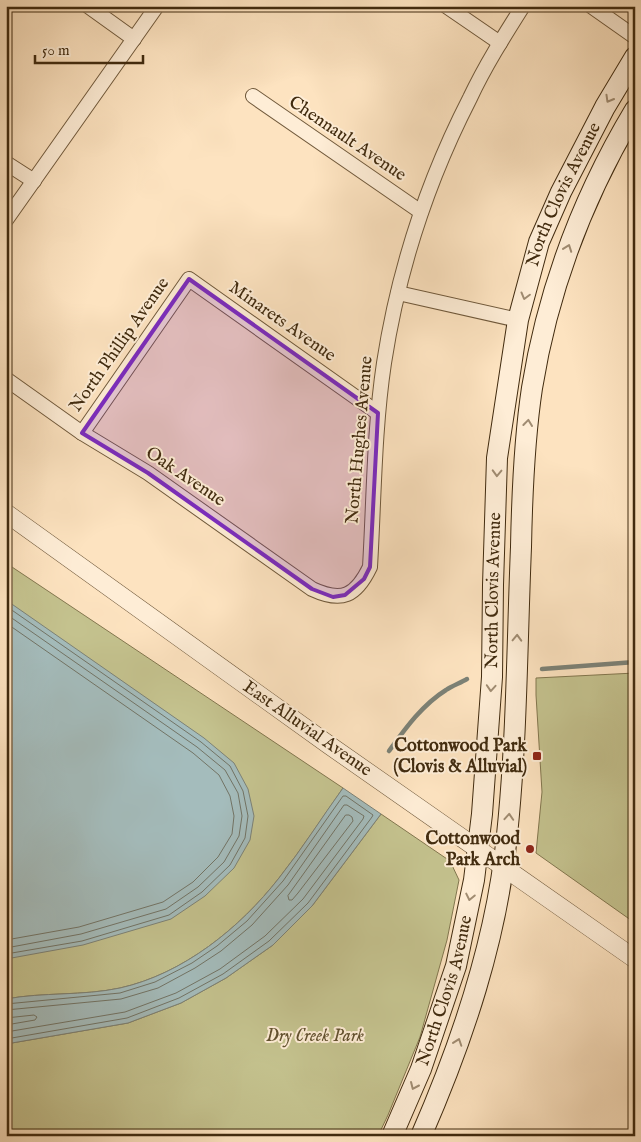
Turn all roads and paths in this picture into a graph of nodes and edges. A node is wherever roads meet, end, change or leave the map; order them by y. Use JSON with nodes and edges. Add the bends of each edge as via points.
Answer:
{"nodes":[{"id":1,"x":88,"y":6,"type":"edge"},
{"id":2,"x":157,"y":6,"type":"edge"},
{"id":3,"x":446,"y":6,"type":"edge"},
{"id":4,"x":523,"y":6,"type":"edge"},
{"id":5,"x":591,"y":6,"type":"edge"},
{"id":6,"x":635,"y":37,"type":"edge"},
{"id":7,"x":134,"y":39,"type":"junction"},
{"id":8,"x":500,"y":42,"type":"junction"},
{"id":9,"x":635,"y":57,"type":"edge"},
{"id":10,"x":253,"y":96,"type":"dead end"},
{"id":11,"x":635,"y":110,"type":"edge"},
{"id":12,"x":6,"y":163,"type":"edge"},
{"id":13,"x":34,"y":181,"type":"junction"},
{"id":14,"x":421,"y":212,"type":"junction"},
{"id":15,"x":6,"y":220,"type":"edge"},
{"id":16,"x":189,"y":279,"type":"joint"},
{"id":17,"x":398,"y":293,"type":"junction"},
{"id":18,"x":518,"y":320,"type":"junction"},
{"id":19,"x":6,"y":379,"type":"edge"},
{"id":20,"x":378,"y":413,"type":"junction"},
{"id":21,"x":82,"y":433,"type":"junction"},
{"id":22,"x":523,"y":475,"type":"junction"},
{"id":23,"x":6,"y":513,"type":"edge"},
{"id":24,"x":345,"y":595,"type":"joint"},
{"id":25,"x":479,"y":849,"type":"junction"},
{"id":26,"x":503,"y":866,"type":"junction"},
{"id":27,"x":635,"y":959,"type":"edge"},
{"id":28,"x":392,"y":1136,"type":"edge"},
{"id":29,"x":421,"y":1136,"type":"edge"}],
"edges":[{"from":1,"to":7,"type":"street"},
{"from":2,"to":7,"type":"street"},
{"from":3,"to":8,"type":"street"},
{"from":4,"to":8,"type":"street","name":"North Hughes Avenue"},
{"from":5,"to":6,"type":"street"},
{"from":7,"to":13,"type":"street"},
{"from":8,"to":14,"type":"street","name":"North Hughes Avenue","via":[[469,98]]},
{"from":9,"to":18,"type":"main road","name":"North Clovis Avenue","one_way":true,"via":[[561,192],[540,242]]},
{"from":10,"to":14,"type":"street","name":"Chennault Avenue"},
{"from":22,"to":11,"type":"main road","name":"North Clovis Avenue","one_way":true,"via":[[532,387],[553,294],[588,201]]},
{"from":12,"to":13,"type":"street"},
{"from":13,"to":15,"type":"street"},
{"from":14,"to":17,"type":"street","name":"North Hughes Avenue"},
{"from":16,"to":20,"type":"street","name":"Minarets Avenue"},
{"from":16,"to":21,"type":"street","name":"North Phillip Avenue"},
{"from":17,"to":18,"type":"street"},
{"from":17,"to":20,"type":"street","name":"North Hughes Avenue"},
{"from":18,"to":22,"type":"main road","via":[[522,361],[510,453],[516,469]]},
{"from":18,"to":25,"type":"main road","name":"North Clovis Avenue","one_way":true,"via":[[498,458],[492,677]]},
{"from":19,"to":21,"type":"street","name":"Oak Avenue"},
{"from":20,"to":24,"type":"street","name":"North Hughes Avenue","via":[[370,566],[355,590]]},
{"from":21,"to":24,"type":"street","name":"Oak Avenue","via":[[148,473],[312,589],[333,597]]},
{"from":26,"to":22,"type":"main road","name":"North Clovis Avenue","one_way":true,"via":[[514,734]]},
{"from":23,"to":25,"type":"street","name":"East Alluvial Avenue"},
{"from":25,"to":26,"type":"street","name":"East Alluvial Avenue"},
{"from":25,"to":28,"type":"main road","name":"North Clovis Avenue","one_way":true,"via":[[456,966],[421,1069]]},
{"from":26,"to":27,"type":"street","name":"East Alluvial Avenue"},
{"from":29,"to":26,"type":"main road","name":"North Clovis Avenue","one_way":true,"via":[[445,1080],[481,974]]}]}
